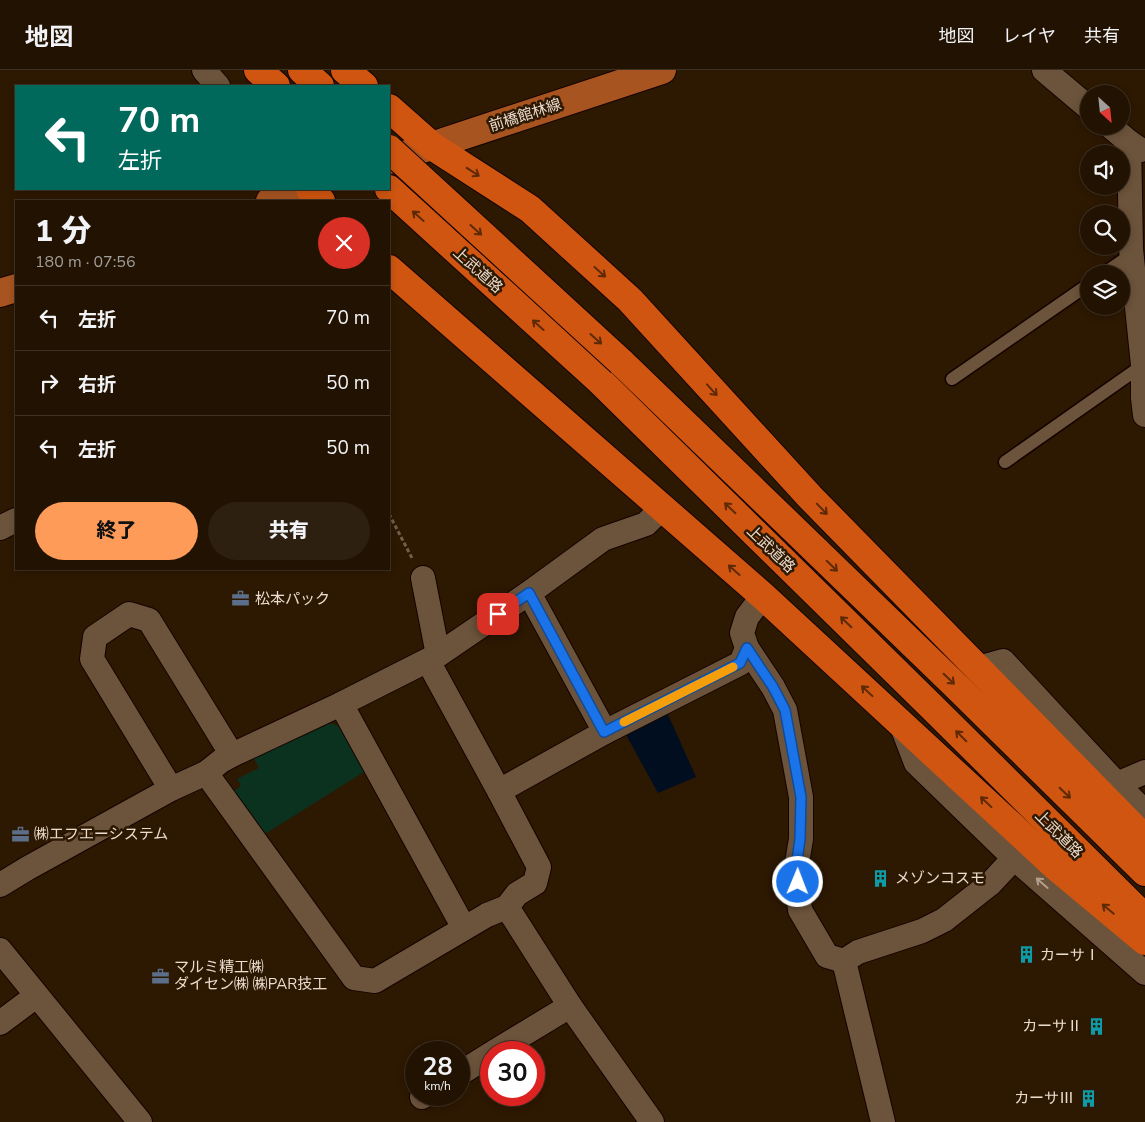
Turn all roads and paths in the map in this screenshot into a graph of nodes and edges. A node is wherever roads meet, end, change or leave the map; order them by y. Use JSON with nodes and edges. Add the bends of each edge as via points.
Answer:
{"nodes":[{"id":1,"x":204,"y":70,"type":"edge"},
{"id":2,"x":258,"y":70,"type":"edge"},
{"id":3,"x":302,"y":70,"type":"edge"},
{"id":4,"x":345,"y":70,"type":"edge"},
{"id":5,"x":662,"y":70,"type":"edge"},
{"id":6,"x":1044,"y":70,"type":"edge"},
{"id":7,"x":217,"y":85,"type":"edge"},
{"id":8,"x":275,"y":85,"type":"edge"},
{"id":9,"x":319,"y":85,"type":"edge"},
{"id":10,"x":363,"y":85,"type":"edge"},
{"id":11,"x":1080,"y":100,"type":"edge"},
{"id":12,"x":390,"y":109,"type":"edge"},
{"id":13,"x":1122,"y":135,"type":"edge"},
{"id":14,"x":432,"y":146,"type":"junction"},
{"id":15,"x":1137,"y":147,"type":"edge"},
{"id":16,"x":390,"y":151,"type":"edge"},
{"id":17,"x":390,"y":160,"type":"edge"},
{"id":18,"x":303,"y":190,"type":"edge"},
{"id":19,"x":311,"y":190,"type":"edge"},
{"id":20,"x":389,"y":190,"type":"edge"},
{"id":21,"x":273,"y":200,"type":"edge"},
{"id":22,"x":320,"y":200,"type":"edge"},
{"id":23,"x":1132,"y":254,"type":"junction"},
{"id":24,"x":1116,"y":265,"type":"edge"},
{"id":25,"x":390,"y":269,"type":"edge"},
{"id":26,"x":15,"y":288,"type":"edge"},
{"id":27,"x":1080,"y":290,"type":"edge"},
{"id":28,"x":0,"y":293,"type":"edge"},
{"id":29,"x":1144,"y":365,"type":"junction"},
{"id":30,"x":952,"y":379,"type":"dead end"},
{"id":31,"x":1145,"y":415,"type":"edge"},
{"id":32,"x":1005,"y":462,"type":"dead end"},
{"id":33,"x":664,"y":509,"type":"junction"},
{"id":34,"x":390,"y":516,"type":"edge"},
{"id":35,"x":15,"y":520,"type":"edge"},
{"id":36,"x":0,"y":528,"type":"edge"},
{"id":37,"x":423,"y":578,"type":"joint"},
{"id":38,"x":529,"y":593,"type":"junction"},
{"id":39,"x":763,"y":596,"type":"junction"},
{"id":40,"x":747,"y":648,"type":"junction"},
{"id":41,"x":433,"y":658,"type":"junction"},
{"id":42,"x":978,"y":668,"type":"junction"},
{"id":43,"x":341,"y":704,"type":"junction"},
{"id":44,"x":901,"y":724,"type":"junction"},
{"id":45,"x":604,"y":732,"type":"junction"},
{"id":46,"x":232,"y":755,"type":"junction"},
{"id":47,"x":1145,"y":772,"type":"edge"},
{"id":48,"x":206,"y":773,"type":"junction"},
{"id":49,"x":1116,"y":784,"type":"junction"},
{"id":50,"x":171,"y":789,"type":"junction"},
{"id":51,"x":499,"y":791,"type":"junction"},
{"id":52,"x":1145,"y":812,"type":"edge"},
{"id":53,"x":1145,"y":839,"type":"edge"},
{"id":54,"x":1014,"y":858,"type":"junction"},
{"id":55,"x":1145,"y":872,"type":"edge"},
{"id":56,"x":0,"y":885,"type":"edge"},
{"id":57,"x":507,"y":907,"type":"junction"},
{"id":58,"x":1145,"y":918,"type":"edge"},
{"id":59,"x":464,"y":928,"type":"junction"},
{"id":60,"x":1145,"y":941,"type":"edge"},
{"id":61,"x":0,"y":950,"type":"edge"},
{"id":62,"x":844,"y":961,"type":"junction"},
{"id":63,"x":1145,"y":973,"type":"edge"},
{"id":64,"x":36,"y":996,"type":"junction"},
{"id":65,"x":570,"y":1006,"type":"junction"},
{"id":66,"x":0,"y":1023,"type":"edge"},
{"id":67,"x":513,"y":1041,"type":"edge"},
{"id":68,"x":140,"y":1122,"type":"edge"},
{"id":69,"x":652,"y":1122,"type":"edge"},
{"id":70,"x":883,"y":1122,"type":"edge"}],
"edges":[{"from":1,"to":7,"type":"street"},
{"from":2,"to":8,"type":"highway"},
{"from":3,"to":9,"type":"highway"},
{"from":4,"to":10,"type":"highway"},
{"from":5,"to":14,"type":"main road","name":"前橋館林線"},
{"from":6,"to":11,"type":"street"},
{"from":12,"to":14,"type":"highway"},
{"from":13,"to":15,"type":"street"},
{"from":14,"to":17,"type":"main road","name":"前橋館林線"},
{"from":14,"to":42,"type":"highway","one_way":true,"via":[[530,210],[630,300],[810,496]]},
{"from":15,"to":23,"type":"street"},
{"from":16,"to":55,"type":"highway","name":"上武道路","one_way":true,"bridge":true,"via":[[621,362]]},
{"from":18,"to":21,"type":"main road"},
{"from":19,"to":22,"type":"highway"},
{"from":58,"to":20,"type":"highway","name":"上武道路","one_way":true,"via":[[600,381]]},
{"from":23,"to":24,"type":"lane"},
{"from":23,"to":29,"type":"street"},
{"from":25,"to":33,"type":"highway"},
{"from":26,"to":28,"type":"main road"},
{"from":27,"to":30,"type":"lane"},
{"from":29,"to":31,"type":"street"},
{"from":29,"to":32,"type":"lane"},
{"from":33,"to":38,"type":"street","via":[[646,524],[603,539]]},
{"from":39,"to":33,"type":"highway","one_way":true},
{"from":34,"to":37,"type":"path"},
{"from":35,"to":36,"type":"street"},
{"from":37,"to":41,"type":"street"},
{"from":38,"to":41,"type":"street"},
{"from":38,"to":45,"type":"street"},
{"from":39,"to":40,"type":"street","via":[[747,617],[742,632]]},
{"from":44,"to":39,"type":"highway","one_way":true},
{"from":40,"to":45,"type":"street","via":[[740,663]]},
{"from":40,"to":62,"type":"street","via":[[785,710],[801,797],[796,868],[800,910],[827,956]]},
{"from":41,"to":43,"type":"street"},
{"from":41,"to":51,"type":"street"},
{"from":42,"to":49,"type":"street","via":[[1003,661]]},
{"from":42,"to":53,"type":"highway"},
{"from":43,"to":46,"type":"street"},
{"from":43,"to":59,"type":"street"},
{"from":44,"to":54,"type":"street","via":[[916,763]]},
{"from":60,"to":44,"type":"highway","one_way":true,"via":[[1055,866]]},
{"from":45,"to":51,"type":"street"},
{"from":46,"to":48,"type":"street"},
{"from":46,"to":50,"type":"street","via":[[149,620],[129,614],[95,638],[92,659]]},
{"from":47,"to":49,"type":"street"},
{"from":48,"to":50,"type":"street"},
{"from":48,"to":59,"type":"street","via":[[354,978],[375,981]]},
{"from":49,"to":52,"type":"street"},
{"from":50,"to":56,"type":"street"},
{"from":51,"to":57,"type":"street","via":[[539,867],[535,883],[517,894]]},
{"from":54,"to":62,"type":"street","via":[[991,883],[944,920],[922,931],[858,952]]},
{"from":63,"to":54,"type":"street","one_way":true},
{"from":57,"to":59,"type":"street"},
{"from":57,"to":65,"type":"street"},
{"from":61,"to":64,"type":"street"},
{"from":62,"to":70,"type":"street"},
{"from":64,"to":66,"type":"street"},
{"from":64,"to":68,"type":"street"},
{"from":65,"to":67,"type":"street"},
{"from":65,"to":69,"type":"street"}]}
